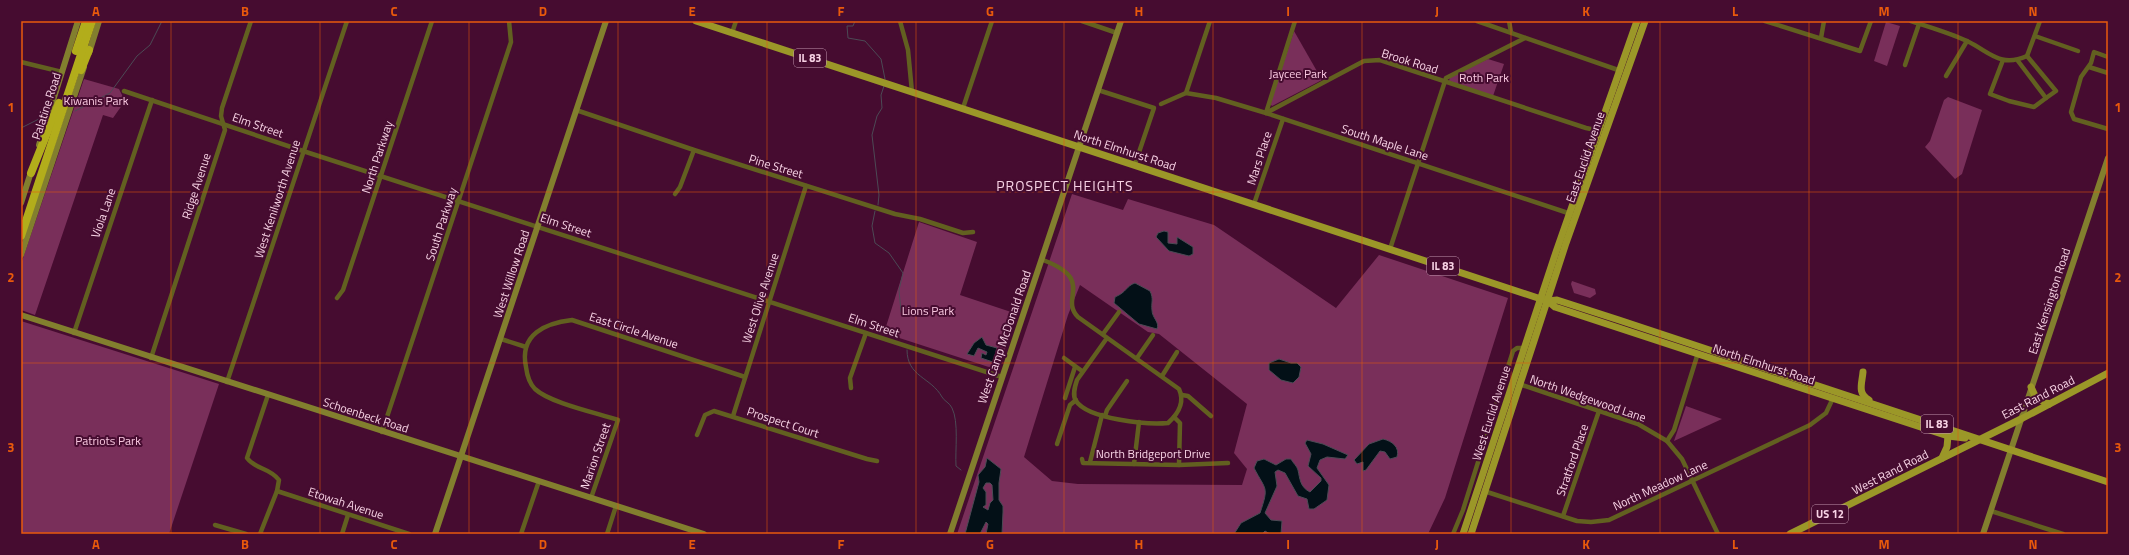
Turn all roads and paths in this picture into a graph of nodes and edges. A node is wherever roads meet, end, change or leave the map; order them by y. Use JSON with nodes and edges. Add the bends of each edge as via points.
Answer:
{"nodes":[{"id":1,"x":78,"y":21,"type":"edge"},
{"id":2,"x":86,"y":21,"type":"edge"},
{"id":3,"x":92,"y":21,"type":"edge"},
{"id":4,"x":99,"y":21,"type":"edge"},
{"id":5,"x":252,"y":21,"type":"edge"},
{"id":6,"x":347,"y":21,"type":"edge"},
{"id":7,"x":432,"y":21,"type":"edge"},
{"id":8,"x":509,"y":21,"type":"edge"},
{"id":9,"x":606,"y":21,"type":"edge"},
{"id":10,"x":696,"y":21,"type":"edge"},
{"id":11,"x":736,"y":21,"type":"edge"},
{"id":12,"x":900,"y":21,"type":"edge"},
{"id":13,"x":992,"y":21,"type":"edge"},
{"id":14,"x":1082,"y":21,"type":"edge"},
{"id":15,"x":1121,"y":21,"type":"edge"},
{"id":16,"x":1210,"y":21,"type":"edge"},
{"id":17,"x":1295,"y":21,"type":"edge"},
{"id":18,"x":1477,"y":21,"type":"edge"},
{"id":19,"x":1509,"y":21,"type":"edge"},
{"id":20,"x":1637,"y":21,"type":"edge"},
{"id":21,"x":1645,"y":21,"type":"edge"},
{"id":22,"x":1765,"y":21,"type":"edge"},
{"id":23,"x":1824,"y":21,"type":"edge"},
{"id":24,"x":1871,"y":21,"type":"edge"},
{"id":25,"x":1911,"y":21,"type":"edge"},
{"id":26,"x":2040,"y":21,"type":"edge"},
{"id":27,"x":1775,"y":23,"type":"edge"},
{"id":28,"x":1919,"y":24,"type":"junction"},
{"id":29,"x":1511,"y":32,"type":"junction"},
{"id":30,"x":732,"y":33,"type":"junction"},
{"id":31,"x":1117,"y":33,"type":"junction"},
{"id":32,"x":2034,"y":36,"type":"junction"},
{"id":33,"x":1525,"y":38,"type":"junction"},
{"id":34,"x":1821,"y":38,"type":"junction"},
{"id":35,"x":1967,"y":41,"type":"junction"},
{"id":36,"x":89,"y":50,"type":"junction"},
{"id":37,"x":2078,"y":51,"type":"dead end"},
{"id":38,"x":2027,"y":56,"type":"junction"},
{"id":39,"x":2108,"y":57,"type":"edge"},
{"id":40,"x":2003,"y":60,"type":"junction"},
{"id":41,"x":2018,"y":61,"type":"junction"},
{"id":42,"x":21,"y":62,"type":"edge"},
{"id":43,"x":1905,"y":65,"type":"dead end"},
{"id":44,"x":2089,"y":67,"type":"junction"},
{"id":45,"x":1619,"y":70,"type":"junction"},
{"id":46,"x":62,"y":72,"type":"junction"},
{"id":47,"x":1626,"y":73,"type":"junction"},
{"id":48,"x":2108,"y":73,"type":"edge"},
{"id":49,"x":1946,"y":76,"type":"dead end"},
{"id":50,"x":1444,"y":82,"type":"junction"},
{"id":51,"x":1098,"y":90,"type":"junction"},
{"id":52,"x":124,"y":91,"type":"dead end"},
{"id":53,"x":912,"y":92,"type":"junction"},
{"id":54,"x":1186,"y":93,"type":"junction"},
{"id":55,"x":62,"y":95,"type":"junction"},
{"id":56,"x":2046,"y":98,"type":"junction"},
{"id":57,"x":152,"y":100,"type":"junction"},
{"id":58,"x":1161,"y":104,"type":"dead end"},
{"id":59,"x":963,"y":108,"type":"junction"},
{"id":60,"x":576,"y":110,"type":"junction"},
{"id":61,"x":1266,"y":113,"type":"junction"},
{"id":62,"x":60,"y":114,"type":"junction"},
{"id":63,"x":1282,"y":119,"type":"junction"},
{"id":64,"x":223,"y":123,"type":"junction"},
{"id":65,"x":2108,"y":130,"type":"edge"},
{"id":66,"x":1600,"y":133,"type":"junction"},
{"id":67,"x":1079,"y":147,"type":"junction"},
{"id":68,"x":694,"y":150,"type":"junction"},
{"id":69,"x":303,"y":151,"type":"junction"},
{"id":70,"x":2108,"y":158,"type":"edge"},
{"id":71,"x":1135,"y":164,"type":"junction"},
{"id":72,"x":1417,"y":164,"type":"junction"},
{"id":73,"x":30,"y":173,"type":"junction"},
{"id":74,"x":381,"y":176,"type":"junction"},
{"id":75,"x":806,"y":186,"type":"junction"},
{"id":76,"x":675,"y":194,"type":"dead end"},
{"id":77,"x":460,"y":200,"type":"junction"},
{"id":78,"x":21,"y":203,"type":"edge"},
{"id":79,"x":1254,"y":204,"type":"junction"},
{"id":80,"x":1572,"y":214,"type":"junction"},
{"id":81,"x":21,"y":222,"type":"edge"},
{"id":82,"x":538,"y":226,"type":"junction"},
{"id":83,"x":973,"y":232,"type":"dead end"},
{"id":84,"x":21,"y":236,"type":"edge"},
{"id":85,"x":1390,"y":249,"type":"junction"},
{"id":86,"x":21,"y":255,"type":"edge"},
{"id":87,"x":1042,"y":260,"type":"junction"},
{"id":88,"x":337,"y":298,"type":"dead end"},
{"id":89,"x":1545,"y":300,"type":"junction"},
{"id":90,"x":770,"y":302,"type":"junction"},
{"id":91,"x":1119,"y":312,"type":"dead end"},
{"id":92,"x":21,"y":316,"type":"edge"},
{"id":93,"x":74,"y":333,"type":"junction"},
{"id":94,"x":866,"y":333,"type":"junction"},
{"id":95,"x":1153,"y":335,"type":"dead end"},
{"id":96,"x":1105,"y":336,"type":"junction"},
{"id":97,"x":501,"y":339,"type":"junction"},
{"id":98,"x":526,"y":347,"type":"junction"},
{"id":99,"x":1525,"y":348,"type":"junction"},
{"id":100,"x":1698,"y":350,"type":"junction"},
{"id":101,"x":1177,"y":352,"type":"dead end"},
{"id":102,"x":151,"y":358,"type":"junction"},
{"id":103,"x":1064,"y":358,"type":"dead end"},
{"id":104,"x":1137,"y":358,"type":"junction"},
{"id":105,"x":1075,"y":367,"type":"junction"},
{"id":106,"x":1082,"y":371,"type":"junction"},
{"id":107,"x":1863,"y":372,"type":"dead end"},
{"id":108,"x":2108,"y":373,"type":"edge"},
{"id":109,"x":1162,"y":376,"type":"junction"},
{"id":110,"x":745,"y":377,"type":"junction"},
{"id":111,"x":1002,"y":377,"type":"junction"},
{"id":112,"x":1127,"y":381,"type":"dead end"},
{"id":113,"x":227,"y":382,"type":"junction"},
{"id":114,"x":1513,"y":383,"type":"junction"},
{"id":115,"x":1521,"y":385,"type":"junction"},
{"id":116,"x":2032,"y":387,"type":"junction"},
{"id":117,"x":851,"y":388,"type":"dead end"},
{"id":118,"x":268,"y":395,"type":"junction"},
{"id":119,"x":1182,"y":395,"type":"junction"},
{"id":120,"x":1065,"y":398,"type":"dead end"},
{"id":121,"x":1833,"y":398,"type":"junction"},
{"id":122,"x":1076,"y":400,"type":"junction"},
{"id":123,"x":1876,"y":404,"type":"junction"},
{"id":124,"x":2049,"y":404,"type":"junction"},
{"id":125,"x":1599,"y":411,"type":"junction"},
{"id":126,"x":733,"y":416,"type":"junction"},
{"id":127,"x":1103,"y":416,"type":"junction"},
{"id":128,"x":1211,"y":416,"type":"dead end"},
{"id":129,"x":1174,"y":417,"type":"junction"},
{"id":130,"x":2021,"y":419,"type":"junction"},
{"id":131,"x":1139,"y":422,"type":"junction"},
{"id":132,"x":382,"y":432,"type":"junction"},
{"id":133,"x":697,"y":435,"type":"dead end"},
{"id":134,"x":1948,"y":436,"type":"junction"},
{"id":135,"x":1977,"y":440,"type":"junction"},
{"id":136,"x":1667,"y":441,"type":"junction"},
{"id":137,"x":1057,"y":444,"type":"dead end"},
{"id":138,"x":2011,"y":451,"type":"junction"},
{"id":139,"x":461,"y":457,"type":"junction"},
{"id":140,"x":1942,"y":458,"type":"junction"},
{"id":141,"x":1082,"y":459,"type":"dead end"},
{"id":142,"x":877,"y":461,"type":"dead end"},
{"id":143,"x":1090,"y":462,"type":"junction"},
{"id":144,"x":1228,"y":462,"type":"dead end"},
{"id":145,"x":1134,"y":464,"type":"junction"},
{"id":146,"x":1179,"y":465,"type":"junction"},
{"id":147,"x":1694,"y":480,"type":"junction"},
{"id":148,"x":539,"y":481,"type":"junction"},
{"id":149,"x":2108,"y":482,"type":"edge"},
{"id":150,"x":1478,"y":489,"type":"junction"},
{"id":151,"x":277,"y":491,"type":"junction"},
{"id":152,"x":1486,"y":491,"type":"junction"},
{"id":153,"x":591,"y":498,"type":"junction"},
{"id":154,"x":616,"y":506,"type":"junction"},
{"id":155,"x":1991,"y":510,"type":"junction"},
{"id":156,"x":348,"y":515,"type":"junction"},
{"id":157,"x":1563,"y":516,"type":"junction"},
{"id":158,"x":215,"y":525,"type":"dead end"},
{"id":159,"x":694,"y":532,"type":"edge"},
{"id":160,"x":246,"y":534,"type":"edge"},
{"id":161,"x":260,"y":534,"type":"edge"},
{"id":162,"x":342,"y":534,"type":"edge"},
{"id":163,"x":409,"y":534,"type":"edge"},
{"id":164,"x":435,"y":534,"type":"edge"},
{"id":165,"x":521,"y":534,"type":"edge"},
{"id":166,"x":607,"y":534,"type":"edge"},
{"id":167,"x":704,"y":534,"type":"edge"},
{"id":168,"x":950,"y":534,"type":"edge"},
{"id":169,"x":1453,"y":534,"type":"edge"},
{"id":170,"x":1463,"y":534,"type":"edge"},
{"id":171,"x":1471,"y":534,"type":"edge"},
{"id":172,"x":1718,"y":534,"type":"edge"},
{"id":173,"x":1790,"y":534,"type":"edge"},
{"id":174,"x":1983,"y":534,"type":"edge"},
{"id":175,"x":2063,"y":534,"type":"edge"}],
"edges":[{"from":1,"to":46,"type":"main road"},
{"from":2,"to":55,"type":"highway","name":"Palatine Road"},
{"from":3,"to":62,"type":"highway","name":"Palatine Road"},
{"from":4,"to":36,"type":"main road"},
{"from":5,"to":64,"type":"street","name":"Ridge Avenue","via":[[222,108]]},
{"from":6,"to":69,"type":"street","name":"West Kenilworth Avenue"},
{"from":7,"to":74,"type":"street","name":"North Parkway"},
{"from":8,"to":77,"type":"street","name":"South Parkway","via":[[511,42]]},
{"from":9,"to":60,"type":"main road","name":"West Willow Road"},
{"from":10,"to":30,"type":"main road","name":"North Elmhurst Road","number":"IL 83"},
{"from":11,"to":30,"type":"street"},
{"from":12,"to":53,"type":"street","via":[[908,50]]},
{"from":13,"to":59,"type":"street"},
{"from":14,"to":31,"type":"street"},
{"from":15,"to":31,"type":"main road","name":"West Camp McDonald Road"},
{"from":16,"to":54,"type":"street"},
{"from":17,"to":61,"type":"street"},
{"from":18,"to":29,"type":"street"},
{"from":19,"to":29,"type":"street"},
{"from":20,"to":45,"type":"main road","name":"East Euclid Avenue"},
{"from":21,"to":47,"type":"main road","name":"East Euclid Avenue"},
{"from":22,"to":27,"type":"street"},
{"from":23,"to":34,"type":"street"},
{"from":24,"to":34,"type":"street","via":[[1860,51]]},
{"from":25,"to":28,"type":"street"},
{"from":26,"to":32,"type":"street"},
{"from":27,"to":34,"type":"street"},
{"from":28,"to":35,"type":"street"},
{"from":28,"to":43,"type":"street"},
{"from":29,"to":33,"type":"street"},
{"from":30,"to":53,"type":"main road","name":"North Elmhurst Road","number":"IL 83"},
{"from":31,"to":51,"type":"main road","name":"West Camp McDonald Road"},
{"from":32,"to":37,"type":"street"},
{"from":32,"to":38,"type":"street"},
{"from":33,"to":45,"type":"street"},
{"from":33,"to":50,"type":"street","name":"Brook Road","via":[[1449,75]]},
{"from":35,"to":40,"type":"street","via":[[1993,57]]},
{"from":35,"to":49,"type":"street"},
{"from":36,"to":62,"type":"highway"},
{"from":36,"to":86,"type":"main road"},
{"from":38,"to":41,"type":"street"},
{"from":38,"to":56,"type":"street","via":[[2056,91]]},
{"from":39,"to":44,"type":"street","via":[[2094,52]]},
{"from":40,"to":41,"type":"street"},
{"from":40,"to":56,"type":"street","via":[[1990,94],[2034,107]]},
{"from":41,"to":56,"type":"street"},
{"from":42,"to":46,"type":"street"},
{"from":44,"to":48,"type":"street"},
{"from":44,"to":65,"type":"street","via":[[2081,76],[2071,115],[2074,119]]},
{"from":45,"to":47,"type":"street"},
{"from":45,"to":66,"type":"main road","name":"East Euclid Avenue"},
{"from":46,"to":73,"type":"main road"},
{"from":47,"to":66,"type":"main road","name":"East Euclid Avenue"},
{"from":50,"to":61,"type":"street","name":"Brook Road","via":[[1380,60],[1364,61]]},
{"from":50,"to":66,"type":"street"},
{"from":50,"to":72,"type":"street"},
{"from":51,"to":67,"type":"main road","name":"West Camp McDonald Road"},
{"from":51,"to":71,"type":"street","via":[[1154,108]]},
{"from":52,"to":57,"type":"street","name":"Elm Street"},
{"from":53,"to":59,"type":"main road","name":"North Elmhurst Road","number":"IL 83"},
{"from":54,"to":58,"type":"street"},
{"from":54,"to":61,"type":"street","name":"South Maple Lane","via":[[1216,98]]},
{"from":55,"to":73,"type":"highway"},
{"from":55,"to":81,"type":"highway","name":"Palatine Road"},
{"from":57,"to":64,"type":"street","name":"Elm Street"},
{"from":57,"to":93,"type":"street","name":"Viola Lane"},
{"from":59,"to":67,"type":"main road","name":"North Elmhurst Road","number":"IL 83"},
{"from":60,"to":68,"type":"street","name":"Pine Street"},
{"from":60,"to":82,"type":"main road","name":"West Willow Road"},
{"from":61,"to":63,"type":"street","name":"South Maple Lane"},
{"from":62,"to":84,"type":"highway","name":"Palatine Road"},
{"from":63,"to":72,"type":"street","name":"South Maple Lane"},
{"from":63,"to":79,"type":"street","name":"Mars Place"},
{"from":64,"to":69,"type":"street","name":"Elm Street"},
{"from":64,"to":102,"type":"street","name":"Ridge Avenue","via":[[225,130]]},
{"from":66,"to":80,"type":"main road","name":"East Euclid Avenue"},
{"from":67,"to":71,"type":"main road","name":"North Elmhurst Road","number":"IL 83"},
{"from":67,"to":87,"type":"main road","name":"West Camp McDonald Road"},
{"from":68,"to":75,"type":"street","name":"Pine Street"},
{"from":68,"to":76,"type":"street"},
{"from":69,"to":74,"type":"street","name":"Elm Street"},
{"from":69,"to":113,"type":"street","name":"West Kenilworth Avenue"},
{"from":70,"to":116,"type":"main road","name":"East Kensington Road"},
{"from":71,"to":79,"type":"main road","name":"North Elmhurst Road","number":"IL 83"},
{"from":72,"to":80,"type":"street","name":"South Maple Lane"},
{"from":72,"to":85,"type":"street"},
{"from":73,"to":78,"type":"main road"},
{"from":74,"to":77,"type":"street","name":"Elm Street"},
{"from":74,"to":88,"type":"street","name":"North Parkway","via":[[343,290]]},
{"from":75,"to":83,"type":"street","name":"Pine Street","via":[[963,233]]},
{"from":75,"to":90,"type":"street","name":"West Olive Avenue"},
{"from":77,"to":82,"type":"street","name":"Elm Street"},
{"from":77,"to":132,"type":"street","name":"South Parkway"},
{"from":79,"to":85,"type":"main road","name":"North Elmhurst Road","number":"IL 83"},
{"from":80,"to":89,"type":"main road","name":"East Euclid Avenue"},
{"from":82,"to":90,"type":"street","name":"Elm Street"},
{"from":82,"to":97,"type":"main road","name":"West Willow Road"},
{"from":85,"to":89,"type":"main road","name":"North Elmhurst Road","number":"IL 83"},
{"from":87,"to":96,"type":"street","via":[[1060,266],[1067,272],[1074,292],[1072,307],[1075,314]]},
{"from":87,"to":111,"type":"main road","name":"West Camp McDonald Road"},
{"from":89,"to":99,"type":"main road","name":"West Euclid Avenue"},
{"from":89,"to":100,"type":"main road","name":"North Elmhurst Road","number":"IL 83","via":[[1554,307]]},
{"from":89,"to":115,"type":"main road","name":"West Euclid Avenue"},
{"from":90,"to":94,"type":"street","name":"Elm Street"},
{"from":90,"to":110,"type":"street","name":"West Olive Avenue"},
{"from":91,"to":96,"type":"street"},
{"from":92,"to":93,"type":"main road","name":"Schoenbeck Road"},
{"from":93,"to":102,"type":"main road","name":"Schoenbeck Road"},
{"from":94,"to":111,"type":"street","name":"Elm Street"},
{"from":94,"to":117,"type":"street","via":[[850,378]]},
{"from":95,"to":104,"type":"street"},
{"from":96,"to":104,"type":"street"},
{"from":96,"to":106,"type":"street"},
{"from":97,"to":98,"type":"street"},
{"from":97,"to":139,"type":"main road","name":"West Willow Road"},
{"from":98,"to":110,"type":"street","name":"East Circle Avenue","via":[[533,334],[544,326],[572,320]]},
{"from":98,"to":153,"type":"street","name":"Marion Street","via":[[524,360],[528,378],[535,388],[548,397],[618,420]]},
{"from":99,"to":114,"type":"main road","name":"West Euclid Avenue"},
{"from":99,"to":169,"type":"street","via":[[1513,351],[1464,510]]},
{"from":100,"to":121,"type":"main road","name":"North Elmhurst Road","number":"IL 83"},
{"from":100,"to":123,"type":"main road","name":"North Elmhurst Road","number":"IL 83"},
{"from":100,"to":136,"type":"street","via":[[1674,430]]},
{"from":101,"to":109,"type":"street"},
{"from":102,"to":113,"type":"main road","name":"Schoenbeck Road"},
{"from":103,"to":105,"type":"street"},
{"from":104,"to":109,"type":"street"},
{"from":105,"to":106,"type":"street"},
{"from":105,"to":120,"type":"street"},
{"from":106,"to":122,"type":"street","via":[[1075,388]]},
{"from":107,"to":123,"type":"main road","via":[[1860,392],[1863,397]]},
{"from":108,"to":124,"type":"main road","name":"East Rand Road","number":"US 12"},
{"from":109,"to":119,"type":"street","via":[[1179,388]]},
{"from":110,"to":126,"type":"street","name":"West Olive Avenue"},
{"from":111,"to":168,"type":"main road","name":"West Camp McDonald Road"},
{"from":112,"to":127,"type":"street"},
{"from":113,"to":118,"type":"main road","name":"Schoenbeck Road"},
{"from":114,"to":115,"type":"street","name":"North Wedgewood Lane"},
{"from":114,"to":150,"type":"main road","name":"West Euclid Avenue"},
{"from":115,"to":125,"type":"street","name":"North Wedgewood Lane"},
{"from":115,"to":152,"type":"main road","name":"West Euclid Avenue"},
{"from":116,"to":124,"type":"main road","via":[[2036,398]]},
{"from":116,"to":130,"type":"main road","name":"East Kensington Road"},
{"from":118,"to":132,"type":"main road","name":"Schoenbeck Road"},
{"from":118,"to":151,"type":"street","via":[[247,458],[252,464],[274,473],[279,480]]},
{"from":119,"to":128,"type":"street","via":[[1188,396]]},
{"from":119,"to":129,"type":"street","via":[[1180,407]]},
{"from":121,"to":134,"type":"main road","name":"North Elmhurst Road","number":"IL 83"},
{"from":121,"to":147,"type":"street","name":"North Meadow Lane","via":[[1826,413],[1810,425]]},
{"from":122,"to":127,"type":"street","via":[[1084,409]]},
{"from":122,"to":137,"type":"street","via":[[1070,405]]},
{"from":123,"to":135,"type":"main road","name":"North Elmhurst Road","number":"IL 83"},
{"from":124,"to":130,"type":"main road","name":"East Rand Road","number":"US 12"},
{"from":125,"to":136,"type":"street","name":"North Wedgewood Lane","via":[[1638,424]]},
{"from":125,"to":157,"type":"street","name":"Stratford Place"},
{"from":126,"to":133,"type":"street","name":"Prospect Court","via":[[714,410],[704,415]]},
{"from":126,"to":142,"type":"street","name":"Prospect Court"},
{"from":127,"to":131,"type":"street"},
{"from":127,"to":143,"type":"street"},
{"from":129,"to":131,"type":"street","via":[[1168,423]]},
{"from":129,"to":146,"type":"street","via":[[1180,422]]},
{"from":130,"to":135,"type":"main road","name":"East Rand Road","number":"US 12"},
{"from":130,"to":138,"type":"main road","name":"East Kensington Road"},
{"from":131,"to":145,"type":"street"},
{"from":132,"to":139,"type":"main road","name":"Schoenbeck Road"},
{"from":134,"to":135,"type":"main road","name":"North Elmhurst Road","number":"IL 83"},
{"from":134,"to":140,"type":"main road"},
{"from":135,"to":138,"type":"main road","name":"North Elmhurst Road","number":"IL 83"},
{"from":135,"to":140,"type":"main road","name":"West Rand Road","number":"US 12"},
{"from":136,"to":147,"type":"street","name":"North Wedgewood Lane","via":[[1682,459]]},
{"from":138,"to":149,"type":"main road","number":"IL 83"},
{"from":138,"to":155,"type":"main road","name":"East Kensington Road"},
{"from":139,"to":148,"type":"main road","name":"Schoenbeck Road"},
{"from":139,"to":164,"type":"main road","name":"West Willow Road"},
{"from":140,"to":173,"type":"main road","name":"West Rand Road","number":"US 12"},
{"from":141,"to":143,"type":"street","name":"North Bridgeport Drive","via":[[1083,463]]},
{"from":143,"to":145,"type":"street","name":"North Bridgeport Drive"},
{"from":144,"to":146,"type":"street","name":"North Bridgeport Drive"},
{"from":145,"to":146,"type":"street","name":"North Bridgeport Drive"},
{"from":147,"to":157,"type":"street","name":"North Meadow Lane","via":[[1609,520],[1585,522]]},
{"from":147,"to":172,"type":"street","name":"North Wedgewood Lane"},
{"from":148,"to":153,"type":"main road","name":"Schoenbeck Road"},
{"from":148,"to":165,"type":"street"},
{"from":150,"to":152,"type":"street","name":"North Meadow Lane"},
{"from":150,"to":170,"type":"main road","name":"West Euclid Avenue"},
{"from":151,"to":156,"type":"street","name":"Etowah Avenue"},
{"from":151,"to":161,"type":"street"},
{"from":152,"to":157,"type":"street","name":"North Meadow Lane"},
{"from":152,"to":171,"type":"main road","name":"West Euclid Avenue"},
{"from":153,"to":154,"type":"main road","name":"Schoenbeck Road"},
{"from":154,"to":159,"type":"main road","name":"Schoenbeck Road"},
{"from":154,"to":166,"type":"street"},
{"from":155,"to":174,"type":"main road","name":"East Kensington Road"},
{"from":155,"to":175,"type":"street"},
{"from":156,"to":162,"type":"street"},
{"from":156,"to":163,"type":"street","name":"Etowah Avenue"},
{"from":158,"to":160,"type":"street"},
{"from":159,"to":167,"type":"main road","name":"Schoenbeck Road"}]}
